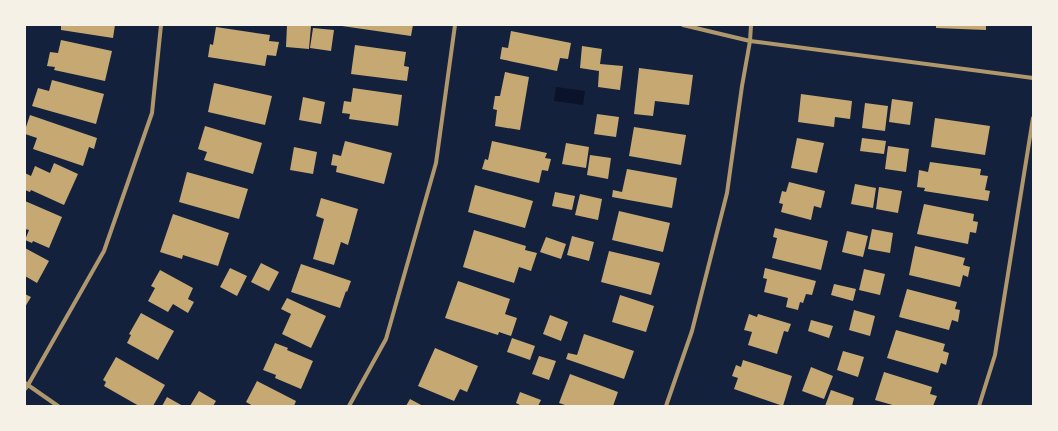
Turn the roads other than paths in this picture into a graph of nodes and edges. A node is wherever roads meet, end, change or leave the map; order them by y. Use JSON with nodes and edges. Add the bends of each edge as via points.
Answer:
{"nodes":[{"id":1,"x":161,"y":25,"type":"edge"},
{"id":2,"x":455,"y":25,"type":"edge"},
{"id":3,"x":683,"y":25,"type":"edge"},
{"id":4,"x":751,"y":25,"type":"edge"},
{"id":5,"x":750,"y":41,"type":"junction"},
{"id":6,"x":1033,"y":78,"type":"edge"},
{"id":7,"x":1033,"y":118,"type":"edge"},
{"id":8,"x":26,"y":386,"type":"edge"},
{"id":9,"x":58,"y":406,"type":"edge"},
{"id":10,"x":349,"y":406,"type":"edge"},
{"id":11,"x":666,"y":406,"type":"edge"},
{"id":12,"x":979,"y":406,"type":"edge"}],
"edges":[{"from":1,"to":8,"type":"street","via":[[152,112],[104,251]]},
{"from":2,"to":10,"type":"street","via":[[436,163],[386,339]]},
{"from":3,"to":5,"type":"street"},
{"from":4,"to":5,"type":"street"},
{"from":5,"to":6,"type":"street"},
{"from":5,"to":11,"type":"street","via":[[727,193],[692,332]]},
{"from":7,"to":12,"type":"street","via":[[995,355]]},
{"from":8,"to":9,"type":"street"}]}
